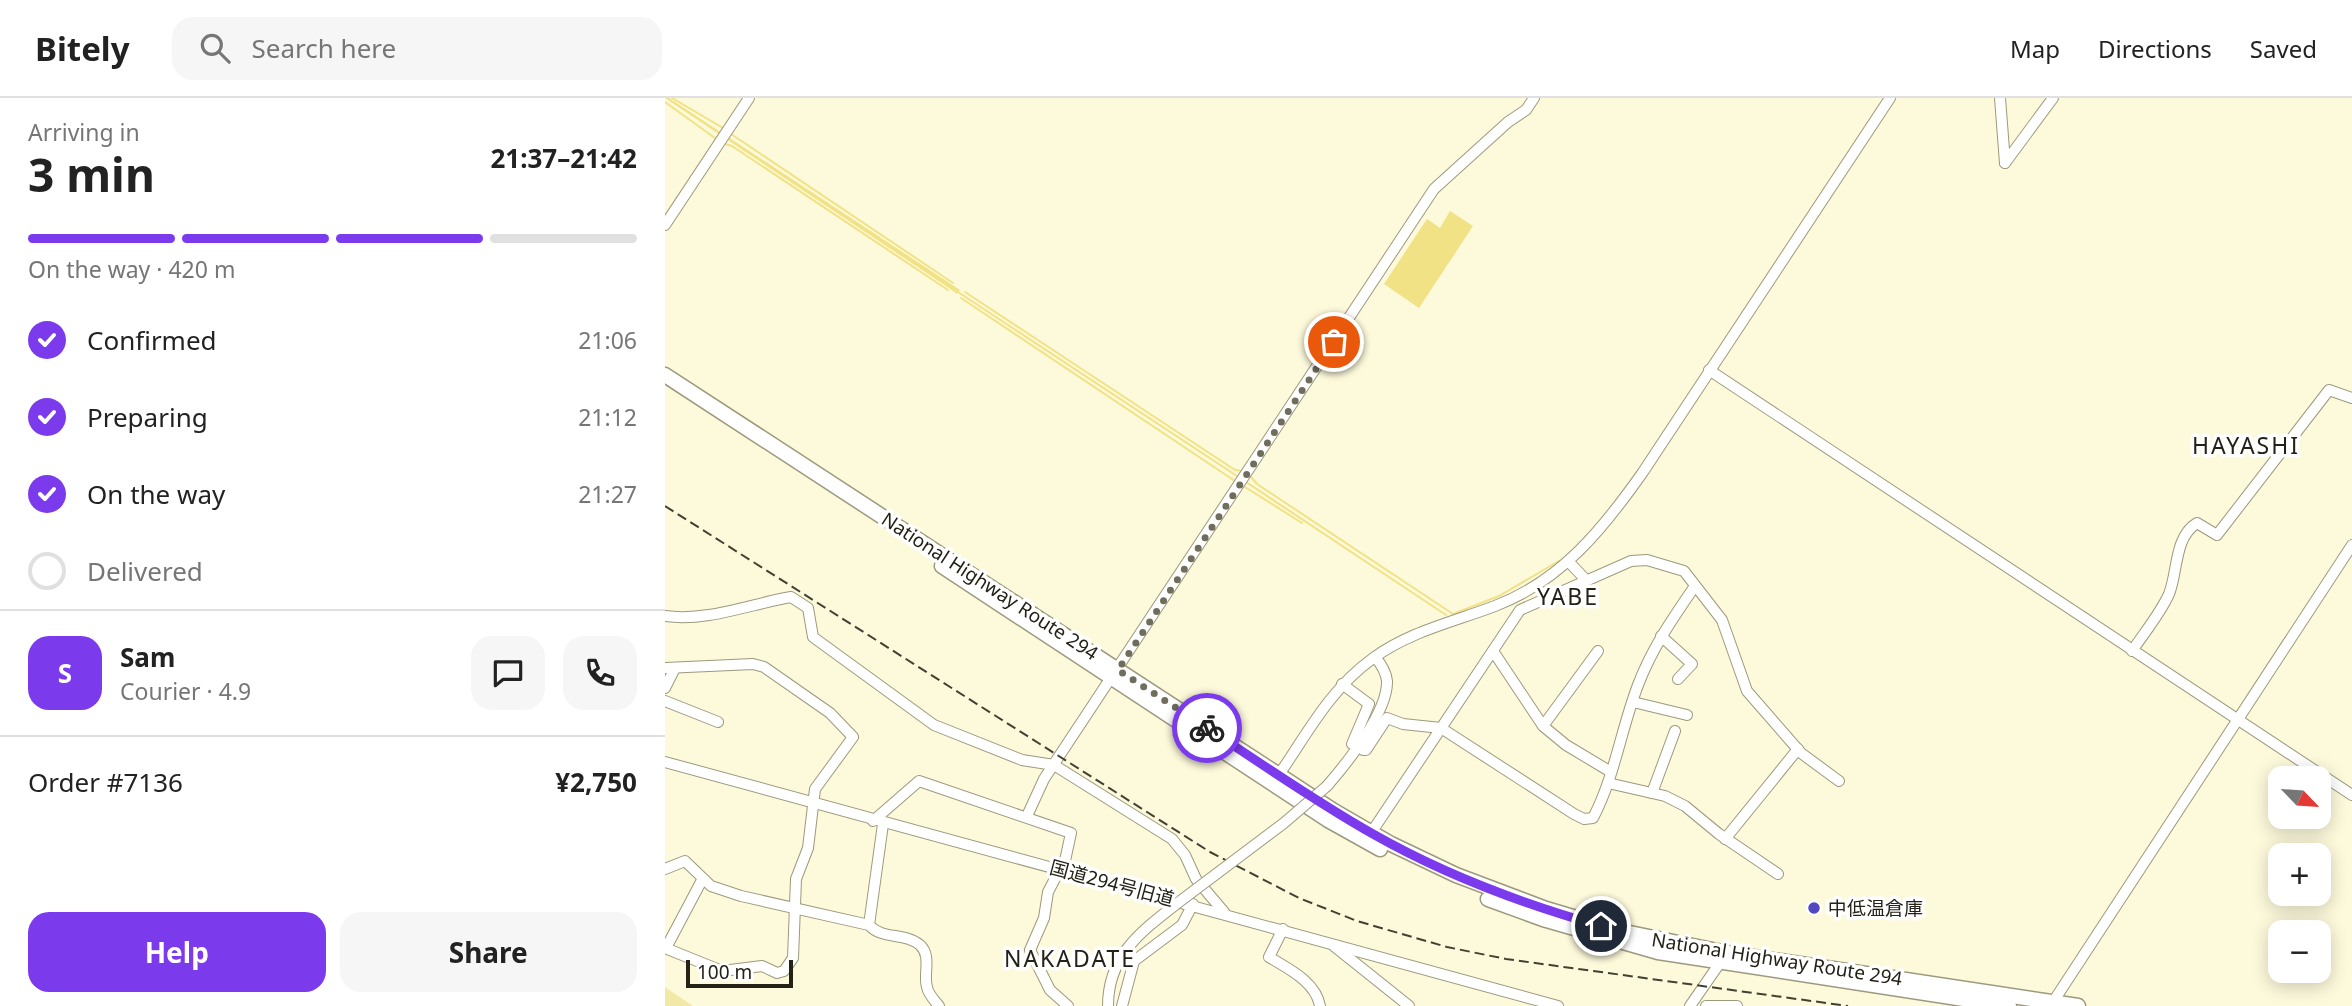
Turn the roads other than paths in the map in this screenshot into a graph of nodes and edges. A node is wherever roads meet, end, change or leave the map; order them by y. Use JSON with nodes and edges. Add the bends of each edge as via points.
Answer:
{"nodes":[{"id":1,"x":749,"y":98,"type":"edge"},
{"id":2,"x":1534,"y":98,"type":"edge"},
{"id":3,"x":1890,"y":98,"type":"edge"},
{"id":4,"x":2000,"y":98,"type":"edge"},
{"id":5,"x":2053,"y":98,"type":"edge"},
{"id":6,"x":665,"y":225,"type":"edge"},
{"id":7,"x":1709,"y":370,"type":"junction"},
{"id":8,"x":665,"y":375,"type":"edge"},
{"id":9,"x":665,"y":386,"type":"edge"},
{"id":10,"x":2352,"y":398,"type":"edge"},
{"id":11,"x":2352,"y":545,"type":"edge"},
{"id":12,"x":1569,"y":562,"type":"junction"},
{"id":13,"x":1585,"y":579,"type":"junction"},
{"id":14,"x":1695,"y":586,"type":"junction"},
{"id":15,"x":665,"y":616,"type":"edge"},
{"id":16,"x":1661,"y":636,"type":"junction"},
{"id":17,"x":1493,"y":651,"type":"junction"},
{"id":18,"x":1598,"y":651,"type":"dead end"},
{"id":19,"x":2133,"y":651,"type":"junction"},
{"id":20,"x":1375,"y":657,"type":"junction"},
{"id":21,"x":670,"y":668,"type":"edge"},
{"id":22,"x":1115,"y":674,"type":"junction"},
{"id":23,"x":1678,"y":679,"type":"dead end"},
{"id":24,"x":1342,"y":684,"type":"junction"},
{"id":25,"x":665,"y":688,"type":"edge"},
{"id":26,"x":665,"y":701,"type":"edge"},
{"id":27,"x":1633,"y":702,"type":"junction"},
{"id":28,"x":1687,"y":715,"type":"dead end"},
{"id":29,"x":2237,"y":720,"type":"junction"},
{"id":30,"x":718,"y":722,"type":"dead end"},
{"id":31,"x":1543,"y":726,"type":"junction"},
{"id":32,"x":1441,"y":728,"type":"junction"},
{"id":33,"x":1675,"y":731,"type":"dead end"},
{"id":34,"x":1352,"y":744,"type":"dead end"},
{"id":35,"x":1798,"y":749,"type":"junction"},
{"id":36,"x":1363,"y":750,"type":"dead end"},
{"id":37,"x":665,"y":762,"type":"edge"},
{"id":38,"x":1054,"y":765,"type":"junction"},
{"id":39,"x":1611,"y":772,"type":"junction"},
{"id":40,"x":1276,"y":779,"type":"junction"},
{"id":41,"x":1839,"y":781,"type":"dead end"},
{"id":42,"x":1608,"y":783,"type":"junction"},
{"id":43,"x":1652,"y":793,"type":"junction"},
{"id":44,"x":2352,"y":795,"type":"edge"},
{"id":45,"x":814,"y":804,"type":"junction"},
{"id":46,"x":1027,"y":816,"type":"junction"},
{"id":47,"x":878,"y":822,"type":"junction"},
{"id":48,"x":1371,"y":833,"type":"junction"},
{"id":49,"x":1725,"y":839,"type":"junction"},
{"id":50,"x":665,"y":869,"type":"edge"},
{"id":51,"x":1061,"y":869,"type":"junction"},
{"id":52,"x":1778,"y":874,"type":"dead end"},
{"id":53,"x":702,"y":880,"type":"junction"},
{"id":54,"x":1193,"y":904,"type":"junction"},
{"id":55,"x":794,"y":909,"type":"junction"},
{"id":56,"x":1224,"y":913,"type":"junction"},
{"id":57,"x":869,"y":925,"type":"junction"},
{"id":58,"x":1283,"y":929,"type":"junction"},
{"id":59,"x":1328,"y":941,"type":"junction"},
{"id":60,"x":666,"y":948,"type":"edge"},
{"id":61,"x":1723,"y":958,"type":"junction"},
{"id":62,"x":2053,"y":1003,"type":"junction"},
{"id":63,"x":939,"y":1006,"type":"edge"},
{"id":64,"x":1068,"y":1006,"type":"edge"},
{"id":65,"x":1108,"y":1006,"type":"edge"},
{"id":66,"x":1122,"y":1006,"type":"edge"},
{"id":67,"x":1320,"y":1006,"type":"edge"},
{"id":68,"x":1409,"y":1006,"type":"edge"},
{"id":69,"x":1558,"y":1006,"type":"edge"},
{"id":70,"x":1691,"y":1006,"type":"edge"},
{"id":71,"x":1706,"y":1006,"type":"edge"},
{"id":72,"x":1737,"y":1006,"type":"edge"},
{"id":73,"x":2009,"y":1006,"type":"edge"},
{"id":74,"x":2078,"y":1006,"type":"edge"}],
"edges":[{"from":1,"to":6,"type":"street"},
{"from":2,"to":22,"type":"street","via":[[1434,190]]},
{"from":3,"to":7,"type":"street"},
{"from":4,"to":5,"type":"street","via":[[2004,163]]},
{"from":7,"to":12,"type":"street","via":[[1614,514]]},
{"from":7,"to":19,"type":"street"},
{"from":8,"to":22,"type":"highway","name":"National Highway Route 294"},
{"from":9,"to":22,"type":"highway","name":"National Highway Route 294"},
{"from":10,"to":19,"type":"street","via":[[2329,390],[2217,535],[2197,523],[2192,526],[2182,543],[2169,594]]},
{"from":11,"to":29,"type":"street"},
{"from":12,"to":13,"type":"street"},
{"from":12,"to":20,"type":"street","via":[[1498,605],[1410,637]]},
{"from":13,"to":14,"type":"street","via":[[1631,561],[1647,560],[1684,571]]},
{"from":13,"to":17,"type":"street","via":[[1520,610]]},
{"from":14,"to":16,"type":"street"},
{"from":14,"to":35,"type":"street","via":[[1722,620],[1747,691]]},
{"from":15,"to":38,"type":"street","via":[[734,610],[791,597],[808,608],[813,637],[934,725],[1022,760]]},
{"from":16,"to":23,"type":"street","via":[[1692,664]]},
{"from":16,"to":27,"type":"street"},
{"from":17,"to":31,"type":"street"},
{"from":17,"to":32,"type":"street"},
{"from":18,"to":31,"type":"street"},
{"from":19,"to":29,"type":"street"},
{"from":20,"to":24,"type":"street"},
{"from":20,"to":65,"type":"street","bridge":true,"via":[[1386,673],[1382,706],[1349,758],[1327,786],[1284,823],[1133,940],[1117,961]]},
{"from":21,"to":25,"type":"street"},
{"from":21,"to":45,"type":"street","via":[[764,667],[830,713],[853,737],[815,789]]},
{"from":22,"to":38,"type":"street"},
{"from":22,"to":40,"type":"highway","name":"National Highway Route 294"},
{"from":24,"to":34,"type":"street","via":[[1369,704]]},
{"from":24,"to":40,"type":"street"},
{"from":26,"to":30,"type":"street"},
{"from":27,"to":28,"type":"street"},
{"from":27,"to":39,"type":"street"},
{"from":29,"to":44,"type":"street"},
{"from":29,"to":62,"type":"street"},
{"from":31,"to":39,"type":"street"},
{"from":32,"to":36,"type":"street","via":[[1387,718]]},
{"from":32,"to":42,"type":"street","via":[[1584,819],[1593,818]]},
{"from":32,"to":48,"type":"street"},
{"from":33,"to":43,"type":"street"},
{"from":35,"to":41,"type":"street"},
{"from":35,"to":49,"type":"street"},
{"from":37,"to":45,"type":"street","name":"国道294号旧道"},
{"from":38,"to":46,"type":"street"},
{"from":38,"to":56,"type":"street","via":[[1178,845],[1195,879]]},
{"from":39,"to":42,"type":"street"},
{"from":40,"to":48,"type":"highway","name":"National Highway Route 294"},
{"from":40,"to":61,"type":"highway","name":"National Highway Route 294","via":[[1366,842],[1482,897],[1617,942]]},
{"from":42,"to":43,"type":"street"},
{"from":43,"to":49,"type":"street","via":[[1685,806]]},
{"from":45,"to":47,"type":"street","name":"国道294号旧道"},
{"from":45,"to":55,"type":"street","via":[[808,848],[796,879]]},
{"from":46,"to":47,"type":"street","via":[[919,781]]},
{"from":46,"to":51,"type":"street","via":[[1071,833]]},
{"from":47,"to":51,"type":"street","name":"国道294号旧道"},
{"from":47,"to":57,"type":"street"},
{"from":48,"to":61,"type":"highway","name":"National Highway Route 294","via":[[1456,875],[1546,909]]},
{"from":49,"to":52,"type":"street"},
{"from":50,"to":53,"type":"street","via":[[685,861]]},
{"from":51,"to":54,"type":"street","name":"国道294号旧道"},
{"from":51,"to":64,"type":"street","via":[[1048,892],[1044,918],[1030,950],[1050,990]]},
{"from":53,"to":55,"type":"street","via":[[741,896]]},
{"from":53,"to":60,"type":"street"},
{"from":54,"to":56,"type":"street","name":"国道294号旧道"},
{"from":54,"to":66,"type":"street","via":[[1182,925],[1134,961]]},
{"from":55,"to":57,"type":"street"},
{"from":55,"to":60,"type":"street","via":[[793,958],[780,973],[762,967],[722,971]]},
{"from":56,"to":58,"type":"street","name":"国道294号旧道"},
{"from":57,"to":63,"type":"street","via":[[875,932],[922,946],[927,989]]},
{"from":58,"to":59,"type":"street","name":"国道294号旧道"},
{"from":58,"to":67,"type":"street","via":[[1269,957],[1302,979],[1318,995]]},
{"from":59,"to":68,"type":"street"},
{"from":59,"to":69,"type":"street","name":"国道294号旧道"},
{"from":61,"to":62,"type":"highway","name":"National Highway Route 294"},
{"from":61,"to":70,"type":"street"},
{"from":61,"to":73,"type":"highway","name":"National Highway Route 294"},
{"from":62,"to":74,"type":"highway","name":"National Highway Route 294"},
{"from":71,"to":72,"type":"street"}]}
